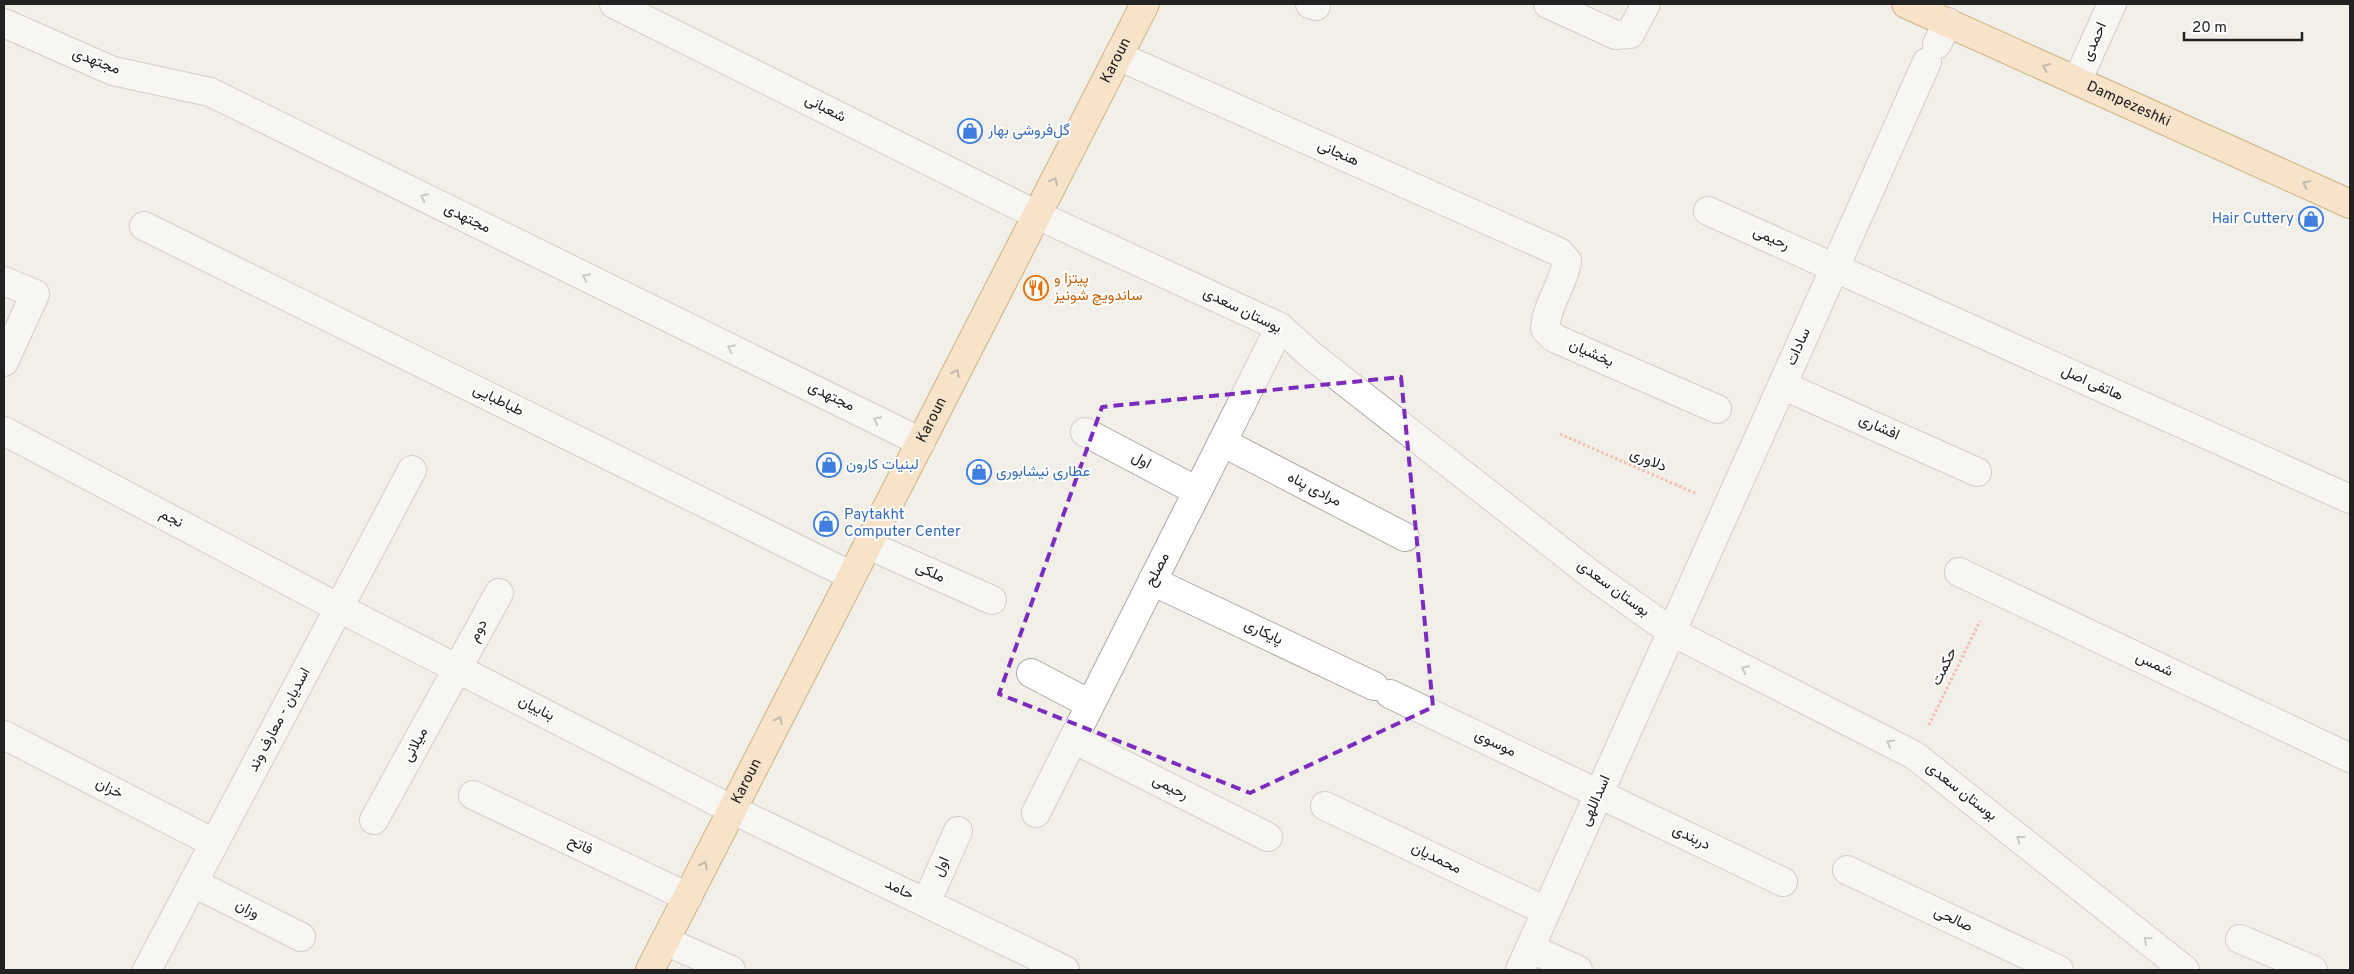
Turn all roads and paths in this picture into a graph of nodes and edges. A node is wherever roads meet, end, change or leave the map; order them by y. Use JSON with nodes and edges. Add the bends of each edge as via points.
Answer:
{"nodes":[{"id":1,"x":614,"y":4,"type":"edge"},
{"id":2,"x":1145,"y":4,"type":"edge"},
{"id":3,"x":1548,"y":4,"type":"edge"},
{"id":4,"x":1646,"y":4,"type":"edge"},
{"id":5,"x":1906,"y":4,"type":"edge"},
{"id":6,"x":2112,"y":4,"type":"edge"},
{"id":7,"x":4,"y":23,"type":"edge"},
{"id":8,"x":1937,"y":43,"type":"junction"},
{"id":9,"x":1118,"y":56,"type":"junction"},
{"id":10,"x":2077,"y":81,"type":"junction"},
{"id":11,"x":2350,"y":204,"type":"edge"},
{"id":12,"x":1708,"y":211,"type":"dead end"},
{"id":13,"x":1037,"y":215,"type":"junction"},
{"id":14,"x":144,"y":226,"type":"dead end"},
{"id":15,"x":1558,"y":252,"type":"joint"},
{"id":16,"x":1835,"y":268,"type":"junction"},
{"id":17,"x":4,"y":281,"type":"edge"},
{"id":18,"x":1280,"y":327,"type":"junction"},
{"id":19,"x":4,"y":362,"type":"edge"},
{"id":20,"x":1782,"y":385,"type":"junction"},
{"id":21,"x":1717,"y":409,"type":"dead end"},
{"id":22,"x":4,"y":431,"type":"edge"},
{"id":23,"x":1085,"y":432,"type":"dead end"},
{"id":24,"x":1560,"y":434,"type":"dead end"},
{"id":25,"x":921,"y":442,"type":"junction"},
{"id":26,"x":1222,"y":442,"type":"junction"},
{"id":27,"x":412,"y":470,"type":"dead end"},
{"id":28,"x":1977,"y":472,"type":"dead end"},
{"id":29,"x":1197,"y":491,"type":"junction"},
{"id":30,"x":2350,"y":499,"type":"edge"},
{"id":31,"x":1727,"y":507,"type":"junction"},
{"id":32,"x":1405,"y":537,"type":"dead end"},
{"id":33,"x":868,"y":545,"type":"junction"},
{"id":34,"x":1959,"y":572,"type":"dead end"},
{"id":35,"x":852,"y":576,"type":"junction"},
{"id":36,"x":1152,"y":581,"type":"junction"},
{"id":37,"x":1995,"y":589,"type":"junction"},
{"id":38,"x":499,"y":592,"type":"dead end"},
{"id":39,"x":992,"y":600,"type":"dead end"},
{"id":40,"x":339,"y":608,"type":"junction"},
{"id":41,"x":1672,"y":632,"type":"junction"},
{"id":42,"x":459,"y":670,"type":"junction"},
{"id":43,"x":1031,"y":673,"type":"dead end"},
{"id":44,"x":1382,"y":690,"type":"joint"},
{"id":45,"x":1090,"y":704,"type":"junction"},
{"id":46,"x":4,"y":735,"type":"edge"},
{"id":47,"x":1073,"y":739,"type":"junction"},
{"id":48,"x":1914,"y":755,"type":"junction"},
{"id":49,"x":2350,"y":758,"type":"edge"},
{"id":50,"x":1599,"y":794,"type":"junction"},
{"id":51,"x":473,"y":795,"type":"dead end"},
{"id":52,"x":1325,"y":806,"type":"dead end"},
{"id":53,"x":733,"y":810,"type":"junction"},
{"id":54,"x":1036,"y":813,"type":"dead end"},
{"id":55,"x":374,"y":820,"type":"dead end"},
{"id":56,"x":958,"y":830,"type":"dead end"},
{"id":57,"x":1268,"y":837,"type":"dead end"},
{"id":58,"x":214,"y":843,"type":"junction"},
{"id":59,"x":1848,"y":870,"type":"dead end"},
{"id":60,"x":1783,"y":882,"type":"dead end"},
{"id":61,"x":194,"y":883,"type":"junction"},
{"id":62,"x":688,"y":897,"type":"junction"},
{"id":63,"x":926,"y":903,"type":"junction"},
{"id":64,"x":1546,"y":912,"type":"junction"},
{"id":65,"x":301,"y":937,"type":"dead end"},
{"id":66,"x":2240,"y":939,"type":"dead end"},
{"id":67,"x":665,"y":941,"type":"junction"},
{"id":68,"x":1525,"y":959,"type":"edge"},
{"id":69,"x":147,"y":970,"type":"edge"},
{"id":70,"x":650,"y":970,"type":"edge"},
{"id":71,"x":731,"y":970,"type":"edge"},
{"id":72,"x":1065,"y":970,"type":"edge"},
{"id":73,"x":1578,"y":970,"type":"edge"},
{"id":74,"x":2059,"y":970,"type":"edge"},
{"id":75,"x":2186,"y":970,"type":"edge"},
{"id":76,"x":2313,"y":970,"type":"edge"}],
"edges":[{"from":1,"to":13,"type":"street","name":"شعبانی"},
{"from":2,"to":9,"type":"main road","name":"Karoun"},
{"from":3,"to":4,"type":"street","via":[[1616,35],[1630,34]]},
{"from":5,"to":8,"type":"main road","name":"Dampezeshki"},
{"from":6,"to":10,"type":"street","name":"احمدی"},
{"from":25,"to":7,"type":"street","name":"مجتهدی","one_way":true,"via":[[210,92],[113,71]]},
{"from":10,"to":8,"type":"main road","name":"Dampezeshki","one_way":true},
{"from":8,"to":16,"type":"street","name":"سادات"},
{"from":13,"to":9,"type":"main road","name":"Karoun","one_way":true},
{"from":9,"to":15,"type":"street","name":"هنجانی"},
{"from":11,"to":10,"type":"main road","name":"Dampezeshki","one_way":true},
{"from":12,"to":16,"type":"street","name":"رحیمی"},
{"from":13,"to":18,"type":"street","name":"بوستان سعدی"},
{"from":25,"to":13,"type":"main road","name":"Karoun","one_way":true},
{"from":14,"to":35,"type":"street","name":"طباطبایی"},
{"from":15,"to":21,"type":"street","name":"بخشیان","via":[[1567,260],[1566,273],[1545,319],[1545,329],[1554,338]]},
{"from":16,"to":20,"type":"street","name":"سادات"},
{"from":16,"to":30,"type":"street","name":"هاتفی اصل"},
{"from":17,"to":19,"type":"street","via":[[35,294]]},
{"from":18,"to":26,"type":"street","name":"مصلح"},
{"from":18,"to":41,"type":"street","name":"بوستان سعدی","via":[[1312,356],[1586,570]]},
{"from":20,"to":28,"type":"street","name":"افشاری"},
{"from":20,"to":31,"type":"street","name":"سادات"},
{"from":22,"to":40,"type":"street","name":"نجم"},
{"from":23,"to":29,"type":"street","name":"اول"},
{"from":24,"to":31,"type":"path","name":"دلاوری"},
{"from":25,"to":33,"type":"main road","name":"Karoun"},
{"from":26,"to":29,"type":"street","name":"مصلح"},
{"from":26,"to":32,"type":"street","name":"مرادی پناه"},
{"from":27,"to":40,"type":"street","name":"اسدیان - معارف وند"},
{"from":29,"to":36,"type":"street","name":"مصلح"},
{"from":31,"to":41,"type":"street","name":"سادات"},
{"from":33,"to":35,"type":"main road","name":"Karoun"},
{"from":33,"to":39,"type":"street","name":"ملکی"},
{"from":34,"to":37,"type":"street","name":"شمس"},
{"from":53,"to":35,"type":"main road","name":"Karoun","one_way":true},
{"from":36,"to":44,"type":"street","name":"پایکاری"},
{"from":36,"to":45,"type":"street","name":"مصلح"},
{"from":37,"to":48,"type":"path","name":"حکمت"},
{"from":37,"to":49,"type":"street","name":"شمس"},
{"from":38,"to":42,"type":"street","name":"دوم"},
{"from":40,"to":42,"type":"street","name":"بناییان"},
{"from":40,"to":58,"type":"street","name":"اسدیان - معارف وند"},
{"from":48,"to":41,"type":"street","name":"بوستان سعدی","one_way":true},
{"from":41,"to":50,"type":"street","name":"اسداللهی"},
{"from":42,"to":53,"type":"street","name":"بناییان"},
{"from":42,"to":55,"type":"street","name":"میلانی"},
{"from":43,"to":45,"type":"street"},
{"from":44,"to":50,"type":"street","name":"موسوی"},
{"from":45,"to":47,"type":"street","name":"مصلح"},
{"from":46,"to":58,"type":"street","name":"خزان"},
{"from":47,"to":54,"type":"street","name":"مصلح"},
{"from":47,"to":57,"type":"street","name":"رحیمی"},
{"from":75,"to":48,"type":"street","name":"بوستان سعدی","one_way":true},
{"from":50,"to":60,"type":"street","name":"دربندی"},
{"from":50,"to":64,"type":"street","name":"اسداللهی"},
{"from":51,"to":62,"type":"street","name":"فاتح"},
{"from":52,"to":64,"type":"street","name":"محمدیان"},
{"from":62,"to":53,"type":"main road","name":"Karoun","one_way":true},
{"from":53,"to":63,"type":"street","name":"حامد"},
{"from":56,"to":63,"type":"street","name":"اول"},
{"from":58,"to":61,"type":"street","name":"اسدیان - معارف وند"},
{"from":59,"to":74,"type":"street","name":"صالحی"},
{"from":61,"to":65,"type":"street","name":"وزان"},
{"from":61,"to":69,"type":"street","name":"اسدیان - معارف وند"},
{"from":62,"to":67,"type":"main road","name":"Karoun"},
{"from":63,"to":72,"type":"street","name":"حامد"},
{"from":64,"to":68,"type":"street","name":"اسداللهی"},
{"from":66,"to":76,"type":"street"},
{"from":67,"to":70,"type":"main road","name":"Karoun"},
{"from":67,"to":71,"type":"street"},
{"from":68,"to":73,"type":"street"}]}
